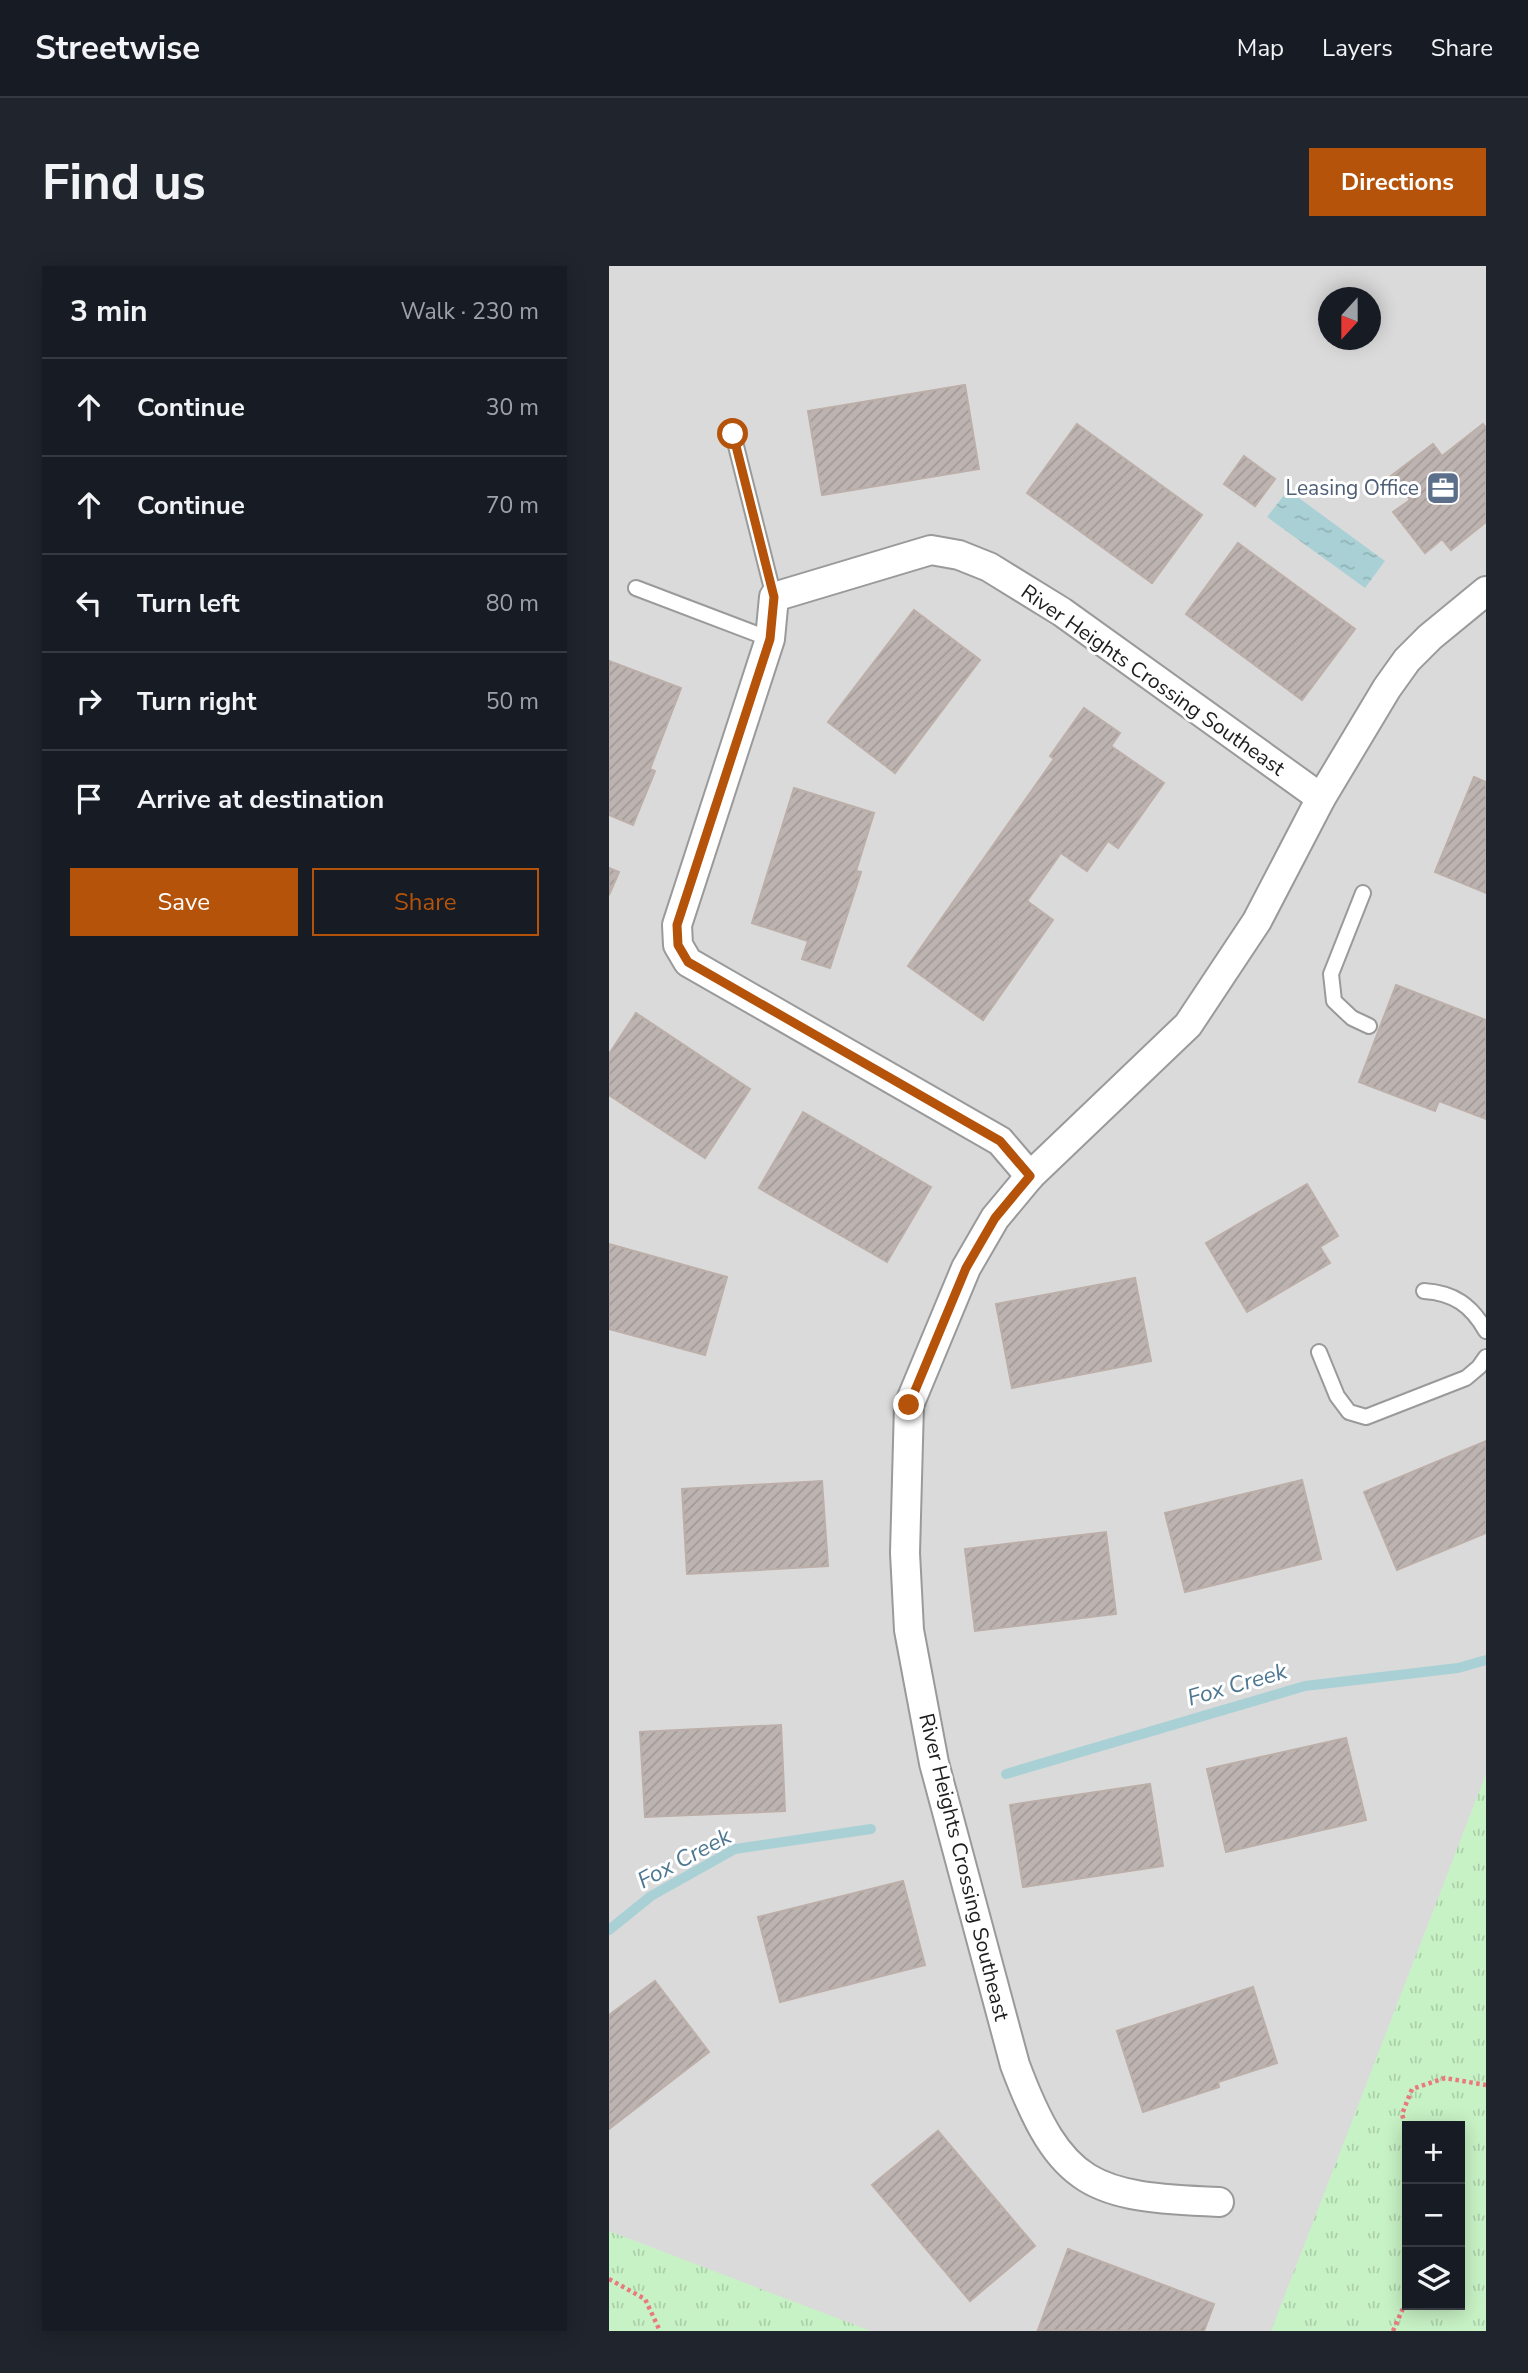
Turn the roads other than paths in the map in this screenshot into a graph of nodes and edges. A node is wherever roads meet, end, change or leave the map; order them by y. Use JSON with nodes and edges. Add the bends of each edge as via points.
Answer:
{"nodes":[{"id":1,"x":733,"y":434,"type":"dead end"},
{"id":2,"x":636,"y":588,"type":"dead end"},
{"id":3,"x":1486,"y":592,"type":"edge"},
{"id":4,"x":774,"y":597,"type":"junction"},
{"id":5,"x":770,"y":639,"type":"junction"},
{"id":6,"x":1321,"y":797,"type":"junction"},
{"id":7,"x":1363,"y":892,"type":"dead end"},
{"id":8,"x":1369,"y":1026,"type":"dead end"},
{"id":9,"x":1030,"y":1176,"type":"junction"},
{"id":10,"x":1424,"y":1292,"type":"dead end"},
{"id":11,"x":1486,"y":1331,"type":"edge"},
{"id":12,"x":1319,"y":1352,"type":"dead end"},
{"id":13,"x":1486,"y":1357,"type":"edge"},
{"id":14,"x":1219,"y":2202,"type":"dead end"}],
"edges":[{"from":1,"to":4,"type":"lane"},
{"from":2,"to":5,"type":"lane"},
{"from":3,"to":6,"type":"street","name":"River Heights Crossing Southeast","via":[[1450,618],[1408,660]]},
{"from":4,"to":5,"type":"street"},
{"from":4,"to":6,"type":"street","name":"River Heights Crossing Southeast","via":[[931,550],[959,555],[989,567],[1062,612]]},
{"from":5,"to":9,"type":"street","via":[[677,925],[678,945],[688,962],[1000,1141]]},
{"from":6,"to":9,"type":"street","name":"River Heights Crossing Southeast","via":[[1257,921],[1188,1025]]},
{"from":7,"to":8,"type":"lane","via":[[1331,974],[1334,1001]]},
{"from":9,"to":14,"type":"street","name":"River Heights Crossing Southeast","via":[[995,1218],[966,1268],[909,1405],[905,1553],[916,1670],[934,1763],[1015,2065],[1046,2134],[1069,2166],[1100,2187],[1146,2199]]},
{"from":10,"to":11,"type":"lane","via":[[1445,1293],[1464,1303]]},
{"from":12,"to":13,"type":"lane","via":[[1337,1396],[1349,1412],[1366,1417],[1466,1378]]}]}
